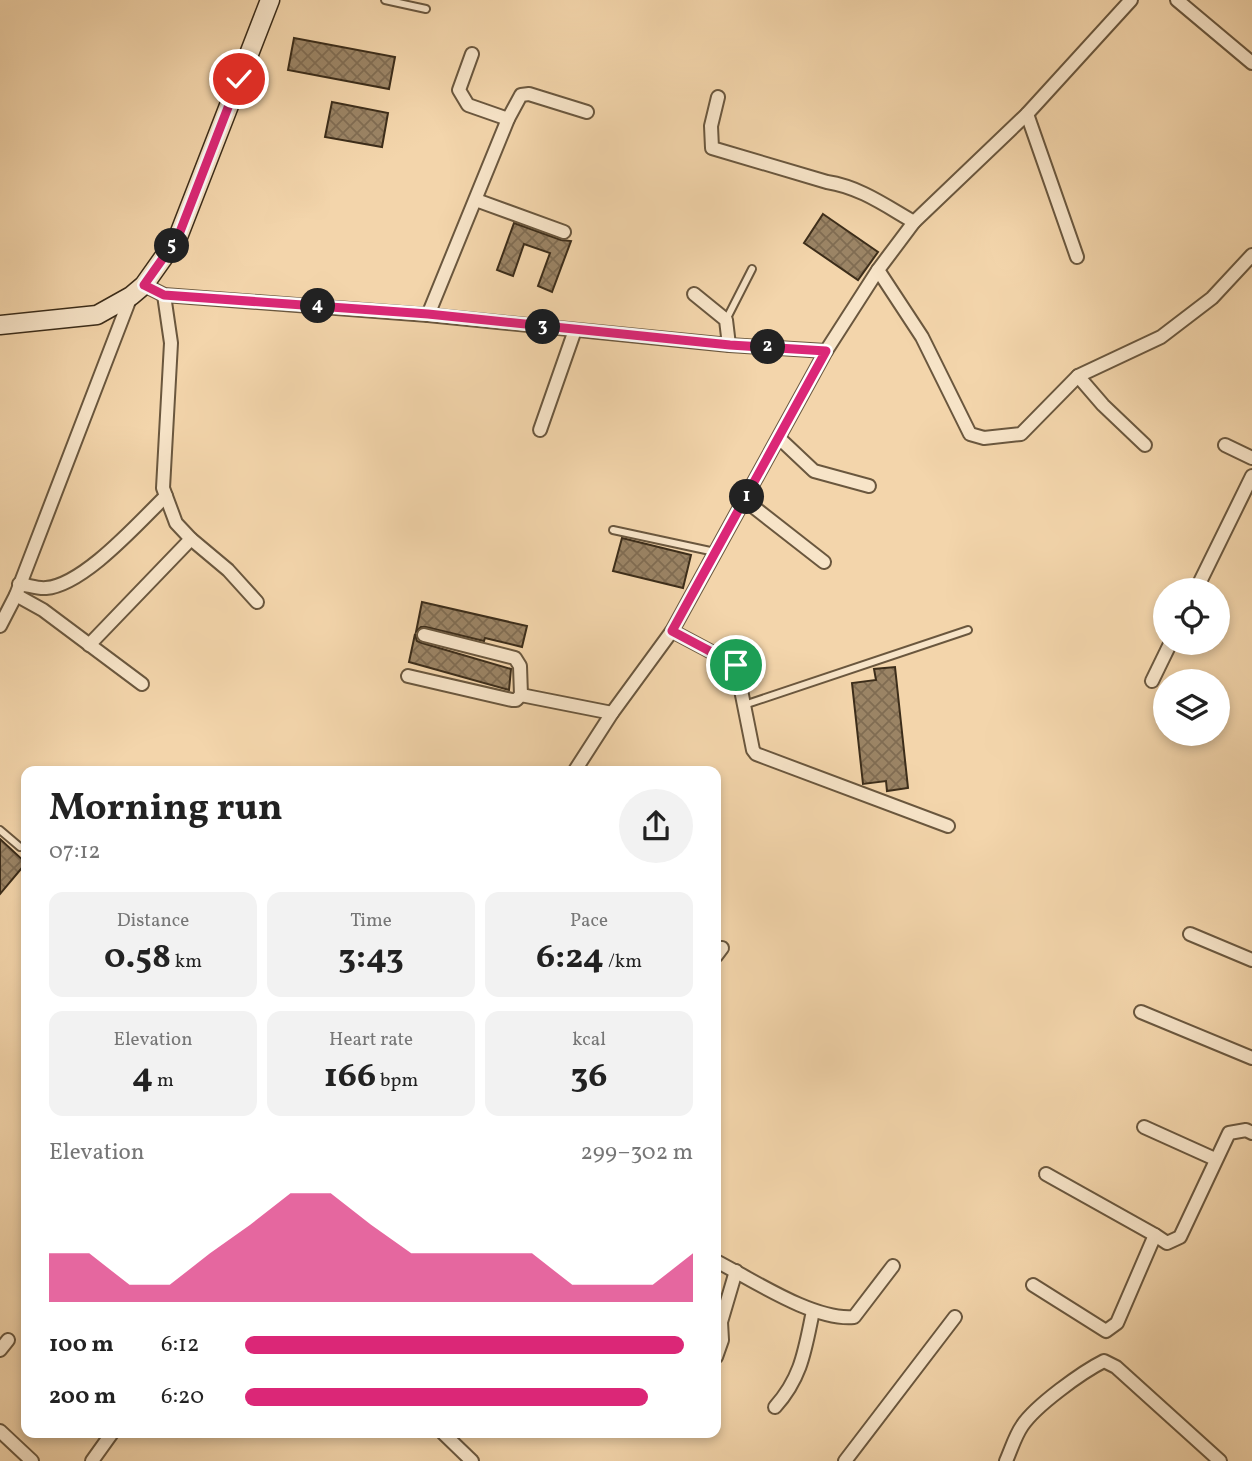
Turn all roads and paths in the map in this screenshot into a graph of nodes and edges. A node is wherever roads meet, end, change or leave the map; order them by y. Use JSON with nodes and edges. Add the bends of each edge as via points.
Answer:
{"nodes":[{"id":1,"x":270,"y":0,"type":"edge"},
{"id":2,"x":385,"y":0,"type":"edge"},
{"id":3,"x":1131,"y":0,"type":"edge"},
{"id":4,"x":1177,"y":0,"type":"edge"},
{"id":5,"x":426,"y":9,"type":"dead end"},
{"id":6,"x":472,"y":54,"type":"dead end"},
{"id":7,"x":1252,"y":63,"type":"edge"},
{"id":8,"x":718,"y":97,"type":"dead end"},
{"id":9,"x":587,"y":112,"type":"dead end"},
{"id":10,"x":1027,"y":114,"type":"junction"},
{"id":11,"x":508,"y":119,"type":"junction"},
{"id":12,"x":476,"y":200,"type":"junction"},
{"id":13,"x":914,"y":222,"type":"junction"},
{"id":14,"x":564,"y":232,"type":"dead end"},
{"id":15,"x":1252,"y":255,"type":"edge"},
{"id":16,"x":1077,"y":257,"type":"dead end"},
{"id":17,"x":752,"y":268,"type":"dead end"},
{"id":18,"x":878,"y":270,"type":"junction"},
{"id":19,"x":1247,"y":270,"type":"edge"},
{"id":20,"x":137,"y":291,"type":"junction"},
{"id":21,"x":694,"y":294,"type":"dead end"},
{"id":22,"x":164,"y":295,"type":"junction"},
{"id":23,"x":428,"y":314,"type":"junction"},
{"id":24,"x":726,"y":320,"type":"junction"},
{"id":25,"x":0,"y":325,"type":"edge"},
{"id":26,"x":575,"y":330,"type":"junction"},
{"id":27,"x":730,"y":345,"type":"junction"},
{"id":28,"x":826,"y":351,"type":"junction"},
{"id":29,"x":1078,"y":376,"type":"junction"},
{"id":30,"x":540,"y":430,"type":"dead end"},
{"id":31,"x":779,"y":438,"type":"junction"},
{"id":32,"x":1145,"y":445,"type":"dead end"},
{"id":33,"x":1225,"y":445,"type":"dead end"},
{"id":34,"x":1252,"y":458,"type":"edge"},
{"id":35,"x":1252,"y":476,"type":"edge"},
{"id":36,"x":869,"y":485,"type":"dead end"},
{"id":37,"x":166,"y":496,"type":"junction"},
{"id":38,"x":746,"y":501,"type":"junction"},
{"id":39,"x":613,"y":530,"type":"dead end"},
{"id":40,"x":191,"y":539,"type":"junction"},
{"id":41,"x":717,"y":553,"type":"junction"},
{"id":42,"x":824,"y":562,"type":"dead end"},
{"id":43,"x":1202,"y":578,"type":"edge"},
{"id":44,"x":18,"y":589,"type":"junction"},
{"id":45,"x":257,"y":602,"type":"dead end"},
{"id":46,"x":0,"y":625,"type":"edge"},
{"id":47,"x":968,"y":629,"type":"dead end"},
{"id":48,"x":672,"y":631,"type":"junction"},
{"id":49,"x":424,"y":635,"type":"dead end"},
{"id":50,"x":89,"y":645,"type":"junction"},
{"id":51,"x":1165,"y":655,"type":"edge"},
{"id":52,"x":408,"y":676,"type":"dead end"},
{"id":53,"x":1152,"y":681,"type":"dead end"},
{"id":54,"x":142,"y":684,"type":"dead end"},
{"id":55,"x":521,"y":695,"type":"junction"},
{"id":56,"x":744,"y":705,"type":"junction"},
{"id":57,"x":611,"y":713,"type":"junction"},
{"id":58,"x":578,"y":766,"type":"edge"},
{"id":59,"x":948,"y":826,"type":"dead end"},
{"id":60,"x":0,"y":830,"type":"edge"},
{"id":61,"x":20,"y":847,"type":"dead end"},
{"id":62,"x":1190,"y":934,"type":"dead end"},
{"id":63,"x":1252,"y":960,"type":"edge"},
{"id":64,"x":1141,"y":1012,"type":"dead end"},
{"id":65,"x":1252,"y":1058,"type":"edge"},
{"id":66,"x":1144,"y":1127,"type":"dead end"},
{"id":67,"x":1252,"y":1133,"type":"edge"},
{"id":68,"x":1215,"y":1159,"type":"junction"},
{"id":69,"x":1046,"y":1174,"type":"dead end"},
{"id":70,"x":1155,"y":1235,"type":"junction"},
{"id":71,"x":721,"y":1264,"type":"edge"},
{"id":72,"x":893,"y":1266,"type":"dead end"},
{"id":73,"x":736,"y":1271,"type":"junction"},
{"id":74,"x":1033,"y":1285,"type":"dead end"},
{"id":75,"x":813,"y":1311,"type":"junction"},
{"id":76,"x":955,"y":1317,"type":"dead end"},
{"id":77,"x":721,"y":1322,"type":"edge"},
{"id":78,"x":721,"y":1322,"type":"edge"},
{"id":79,"x":721,"y":1343,"type":"edge"},
{"id":80,"x":775,"y":1407,"type":"dead end"},
{"id":81,"x":0,"y":1431,"type":"edge"},
{"id":82,"x":108,"y":1438,"type":"edge"},
{"id":83,"x":448,"y":1438,"type":"edge"},
{"id":84,"x":32,"y":1461,"type":"edge"},
{"id":85,"x":92,"y":1461,"type":"edge"},
{"id":86,"x":472,"y":1461,"type":"edge"},
{"id":87,"x":845,"y":1461,"type":"edge"},
{"id":88,"x":1006,"y":1461,"type":"edge"},
{"id":89,"x":1220,"y":1461,"type":"edge"}],
"edges":[{"from":1,"to":20,"type":"main road","via":[[178,237]]},
{"from":2,"to":5,"type":"lane"},
{"from":3,"to":10,"type":"street"},
{"from":4,"to":7,"type":"street"},
{"from":6,"to":11,"type":"street","via":[[459,90],[468,105]]},
{"from":8,"to":13,"type":"street","via":[[711,126],[712,148],[846,185]]},
{"from":9,"to":11,"type":"street","via":[[525,93]]},
{"from":10,"to":13,"type":"street"},
{"from":10,"to":16,"type":"street"},
{"from":11,"to":12,"type":"street"},
{"from":12,"to":14,"type":"street"},
{"from":12,"to":23,"type":"street"},
{"from":13,"to":18,"type":"street"},
{"from":15,"to":19,"type":"street"},
{"from":17,"to":24,"type":"lane"},
{"from":18,"to":28,"type":"street"},
{"from":18,"to":29,"type":"street","via":[[922,337],[970,435],[1021,434]]},
{"from":19,"to":29,"type":"street","via":[[1161,337]]},
{"from":20,"to":22,"type":"street"},
{"from":20,"to":25,"type":"main road","via":[[97,315]]},
{"from":20,"to":44,"type":"street"},
{"from":21,"to":24,"type":"street"},
{"from":22,"to":23,"type":"street"},
{"from":22,"to":37,"type":"street","via":[[171,342]]},
{"from":23,"to":26,"type":"street"},
{"from":24,"to":27,"type":"street"},
{"from":26,"to":27,"type":"street"},
{"from":26,"to":30,"type":"street"},
{"from":27,"to":28,"type":"street"},
{"from":28,"to":31,"type":"street"},
{"from":29,"to":32,"type":"street"},
{"from":31,"to":36,"type":"street","via":[[814,471]]},
{"from":31,"to":38,"type":"street"},
{"from":33,"to":34,"type":"street"},
{"from":35,"to":43,"type":"street"},
{"from":37,"to":40,"type":"street","via":[[176,523]]},
{"from":37,"to":44,"type":"street","via":[[74,579],[47,588]]},
{"from":38,"to":41,"type":"street"},
{"from":38,"to":42,"type":"street"},
{"from":39,"to":41,"type":"lane"},
{"from":40,"to":45,"type":"street"},
{"from":40,"to":50,"type":"street"},
{"from":41,"to":48,"type":"street"},
{"from":44,"to":46,"type":"street"},
{"from":44,"to":50,"type":"street"},
{"from":47,"to":56,"type":"lane"},
{"from":48,"to":56,"type":"street","via":[[736,665]]},
{"from":48,"to":57,"type":"street"},
{"from":49,"to":55,"type":"street","via":[[515,658],[520,666]]},
{"from":50,"to":54,"type":"street"},
{"from":51,"to":53,"type":"street"},
{"from":52,"to":55,"type":"street","via":[[512,700]]},
{"from":55,"to":57,"type":"street"},
{"from":56,"to":59,"type":"street","via":[[756,754]]},
{"from":57,"to":58,"type":"street"},
{"from":60,"to":61,"type":"lane"},
{"from":62,"to":63,"type":"street"},
{"from":64,"to":65,"type":"street"},
{"from":66,"to":68,"type":"street"},
{"from":67,"to":68,"type":"street","via":[[1229,1133]]},
{"from":68,"to":70,"type":"street","via":[[1180,1237],[1167,1243]]},
{"from":69,"to":70,"type":"street"},
{"from":70,"to":74,"type":"street","via":[[1117,1323],[1107,1331]]},
{"from":71,"to":73,"type":"street"},
{"from":72,"to":75,"type":"street","via":[[855,1317]]},
{"from":73,"to":75,"type":"street"},
{"from":73,"to":77,"type":"street"},
{"from":75,"to":80,"type":"street","via":[[801,1366]]},
{"from":76,"to":87,"type":"street"},
{"from":78,"to":79,"type":"street"},
{"from":81,"to":84,"type":"street"},
{"from":82,"to":85,"type":"street"},
{"from":83,"to":86,"type":"street"},
{"from":88,"to":89,"type":"street","via":[[1023,1425],[1060,1390],[1104,1361]]}]}
